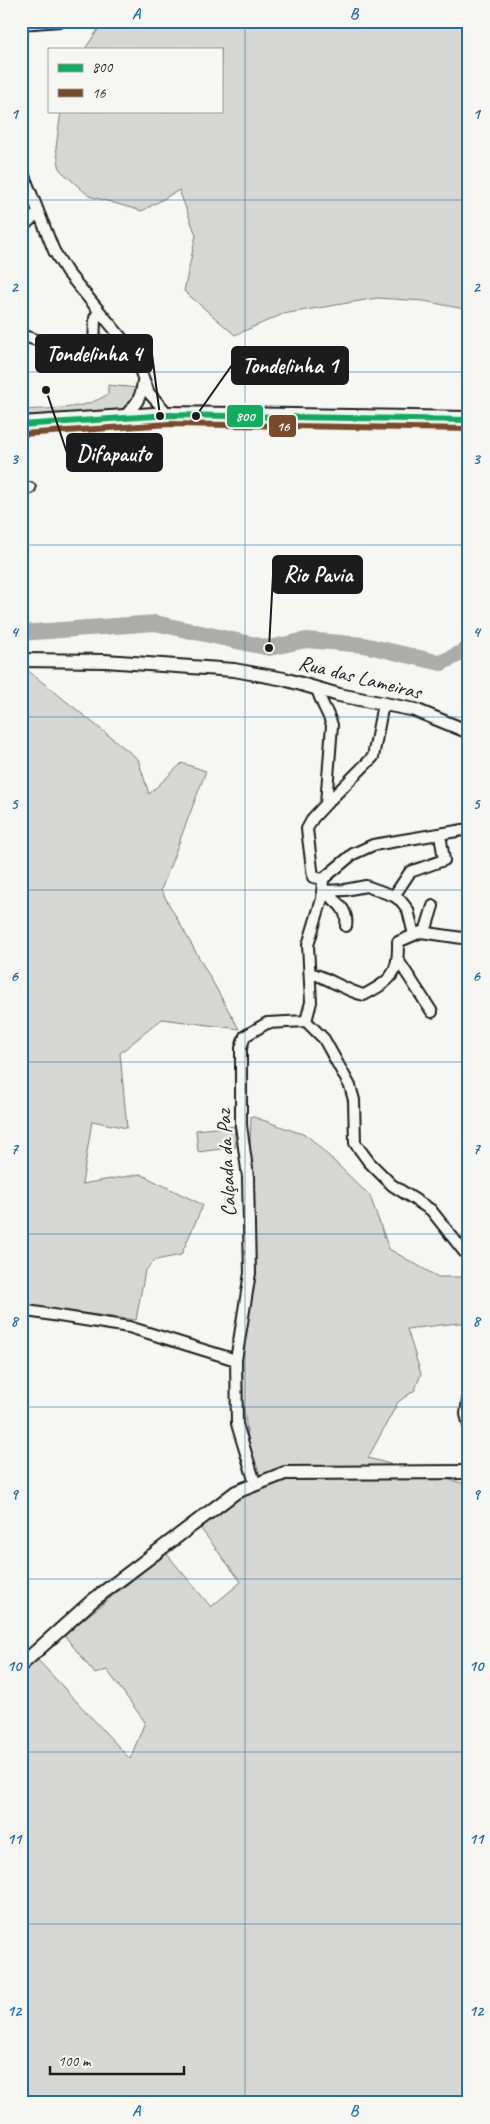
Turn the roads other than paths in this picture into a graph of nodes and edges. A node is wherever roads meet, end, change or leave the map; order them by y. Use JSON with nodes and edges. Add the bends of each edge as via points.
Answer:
{"nodes":[{"id":1,"x":60,"y":21,"type":"edge"},
{"id":2,"x":21,"y":24,"type":"edge"},
{"id":3,"x":21,"y":168,"type":"edge"},
{"id":4,"x":38,"y":213,"type":"junction"},
{"id":5,"x":21,"y":228,"type":"edge"},
{"id":6,"x":99,"y":311,"type":"junction"},
{"id":7,"x":21,"y":336,"type":"edge"},
{"id":8,"x":143,"y":380,"type":"junction"},
{"id":9,"x":156,"y":401,"type":"junction"},
{"id":10,"x":138,"y":402,"type":"junction"},
{"id":11,"x":169,"y":415,"type":"junction"},
{"id":12,"x":148,"y":416,"type":"junction"},
{"id":13,"x":123,"y":418,"type":"junction"},
{"id":14,"x":469,"y":420,"type":"edge"},
{"id":15,"x":21,"y":425,"type":"edge"},
{"id":16,"x":21,"y":660,"type":"edge"},
{"id":17,"x":317,"y":688,"type":"junction"},
{"id":18,"x":382,"y":704,"type":"junction"},
{"id":19,"x":469,"y":732,"type":"edge"},
{"id":20,"x":326,"y":804,"type":"junction"},
{"id":21,"x":469,"y":829,"type":"edge"},
{"id":22,"x":440,"y":834,"type":"junction"},
{"id":23,"x":323,"y":879,"type":"junction"},
{"id":24,"x":322,"y":891,"type":"junction"},
{"id":25,"x":394,"y":896,"type":"junction"},
{"id":26,"x":433,"y":906,"type":"dead end"},
{"id":27,"x":346,"y":926,"type":"dead end"},
{"id":28,"x":425,"y":932,"type":"junction"},
{"id":29,"x":414,"y":935,"type":"junction"},
{"id":30,"x":469,"y":940,"type":"edge"},
{"id":31,"x":398,"y":960,"type":"junction"},
{"id":32,"x":310,"y":973,"type":"junction"},
{"id":33,"x":432,"y":1012,"type":"dead end"},
{"id":34,"x":306,"y":1022,"type":"junction"},
{"id":35,"x":469,"y":1258,"type":"edge"},
{"id":36,"x":21,"y":1310,"type":"edge"},
{"id":37,"x":236,"y":1360,"type":"junction"},
{"id":38,"x":469,"y":1393,"type":"edge"},
{"id":39,"x":469,"y":1426,"type":"edge"},
{"id":40,"x":469,"y":1472,"type":"edge"},
{"id":41,"x":255,"y":1483,"type":"junction"},
{"id":42,"x":21,"y":1665,"type":"edge"}],
"edges":[{"from":1,"to":2,"type":"street"},
{"from":3,"to":4,"type":"street"},
{"from":4,"to":5,"type":"street"},
{"from":4,"to":6,"type":"street","via":[[67,272]]},
{"from":6,"to":7,"type":"street","via":[[95,318],[94,350],[64,349]]},
{"from":6,"to":8,"type":"street","via":[[128,347]]},
{"from":8,"to":9,"type":"street"},
{"from":8,"to":10,"type":"street"},
{"from":9,"to":11,"type":"street"},
{"from":9,"to":12,"type":"street"},
{"from":10,"to":12,"type":"street"},
{"from":10,"to":13,"type":"street"},
{"from":11,"to":12,"type":"main road"},
{"from":11,"to":14,"type":"main road"},
{"from":12,"to":13,"type":"main road"},
{"from":13,"to":15,"type":"main road"},
{"from":16,"to":17,"type":"street","name":"Rua das Lameiras","via":[[105,661],[238,670]]},
{"from":17,"to":18,"type":"street","name":"Rua das Lameiras"},
{"from":17,"to":20,"type":"street","via":[[319,700],[332,725]]},
{"from":18,"to":19,"type":"street","name":"Rua das Lameiras","via":[[415,710]]},
{"from":18,"to":20,"type":"street","via":[[372,757]]},
{"from":20,"to":23,"type":"street","via":[[307,829],[313,877]]},
{"from":21,"to":22,"type":"street"},
{"from":22,"to":23,"type":"street","via":[[374,845],[353,854]]},
{"from":22,"to":25,"type":"street","via":[[444,860],[410,872]]},
{"from":23,"to":24,"type":"street"},
{"from":24,"to":25,"type":"street","via":[[366,886]]},
{"from":24,"to":27,"type":"street","via":[[346,913]]},
{"from":24,"to":32,"type":"street","via":[[308,945]]},
{"from":25,"to":29,"type":"street","via":[[408,910]]},
{"from":26,"to":28,"type":"street"},
{"from":28,"to":29,"type":"street"},
{"from":28,"to":30,"type":"street"},
{"from":29,"to":31,"type":"street","via":[[398,942]]},
{"from":31,"to":32,"type":"street","via":[[394,975],[364,995]]},
{"from":31,"to":33,"type":"street"},
{"from":32,"to":34,"type":"street","via":[[312,1002]]},
{"from":34,"to":35,"type":"street","via":[[324,1038],[350,1086],[354,1100],[355,1143],[392,1185],[431,1210]]},
{"from":34,"to":37,"type":"street","name":"Calçada da Paz","via":[[267,1023],[245,1036],[241,1048],[241,1125],[248,1177],[250,1273]]},
{"from":36,"to":37,"type":"street","via":[[129,1327]]},
{"from":37,"to":41,"type":"street","name":"Calçada da Paz","via":[[237,1424]]},
{"from":38,"to":39,"type":"street","via":[[466,1414]]},
{"from":40,"to":41,"type":"street","via":[[284,1473]]},
{"from":41,"to":42,"type":"street","via":[[236,1492],[92,1601]]}]}
